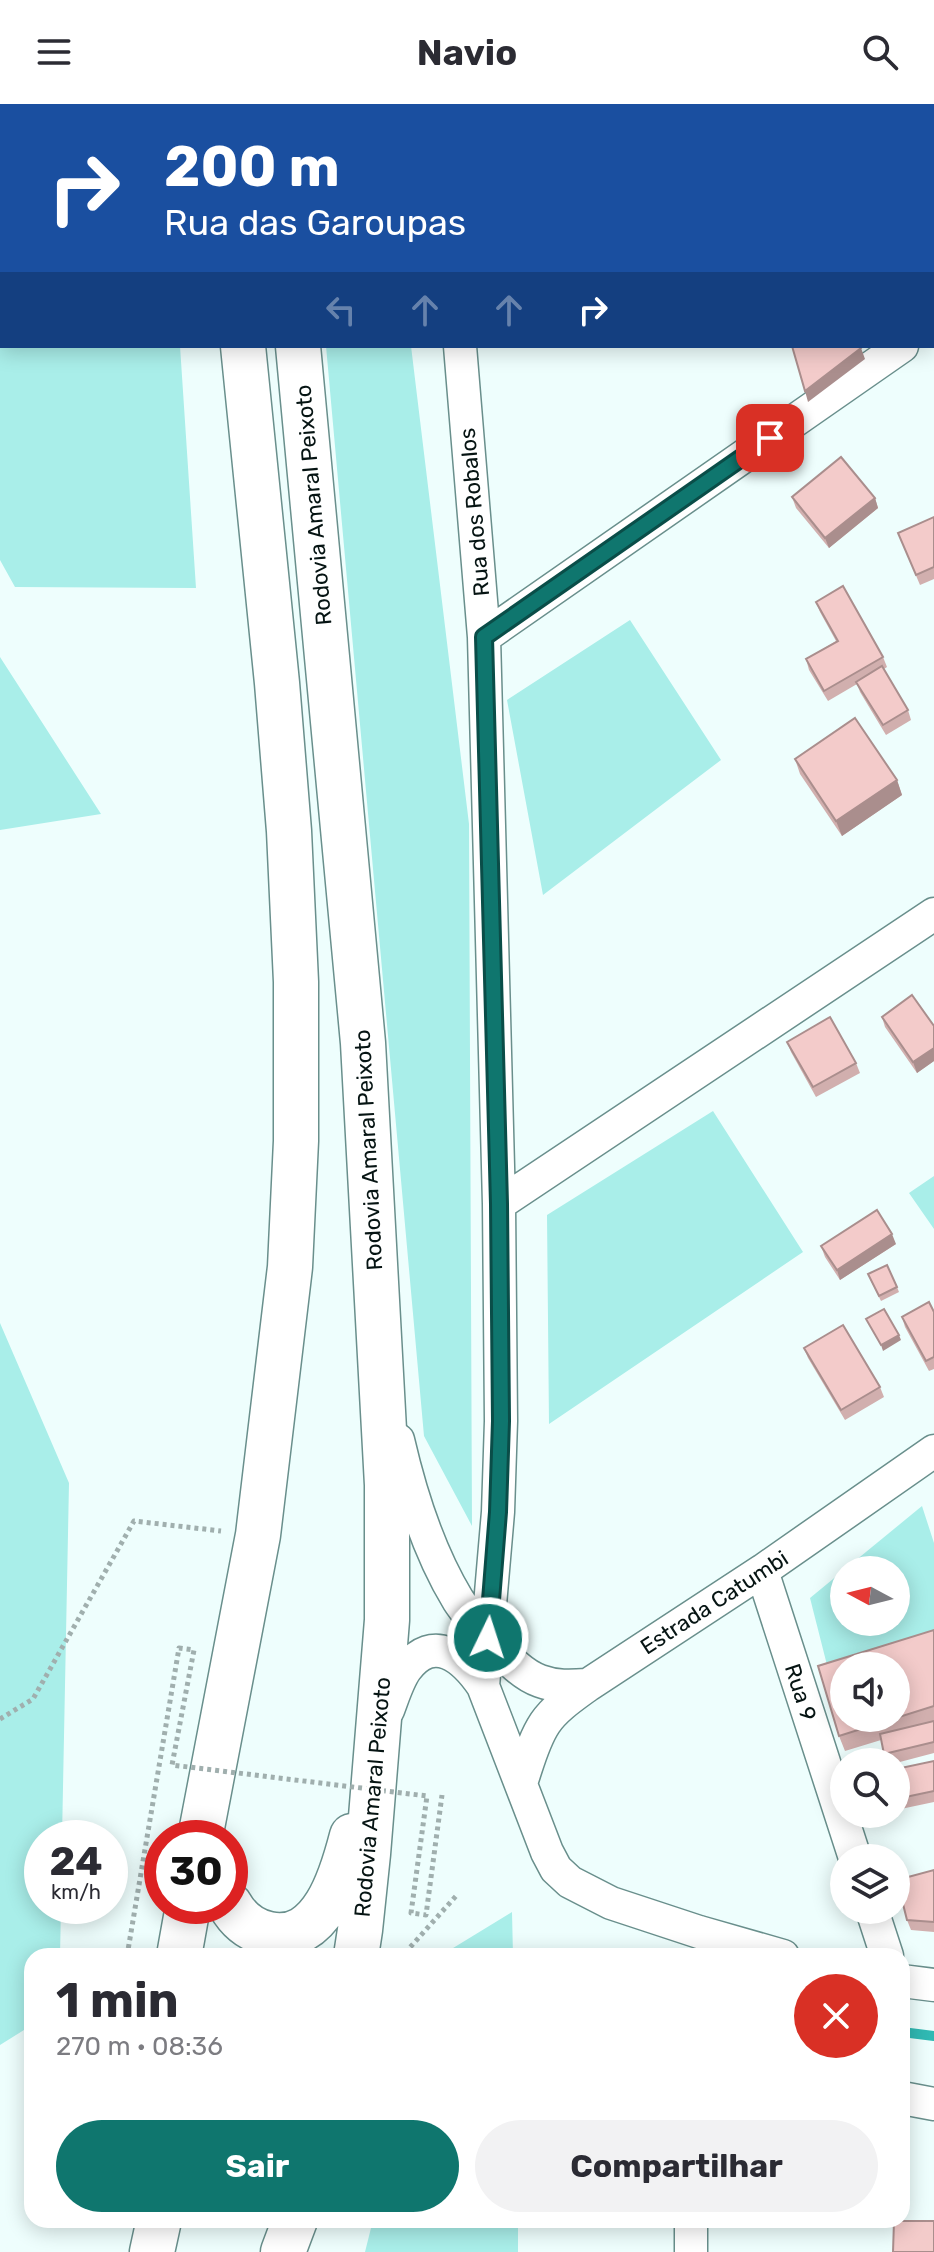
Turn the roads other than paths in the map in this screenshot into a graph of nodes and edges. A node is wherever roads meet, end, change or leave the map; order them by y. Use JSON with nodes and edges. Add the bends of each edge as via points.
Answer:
{"nodes":[{"id":1,"x":243,"y":348,"type":"edge"},
{"id":2,"x":298,"y":348,"type":"edge"},
{"id":3,"x":460,"y":348,"type":"edge"},
{"id":4,"x":899,"y":348,"type":"edge"},
{"id":5,"x":484,"y":637,"type":"junction"},
{"id":6,"x":934,"y":914,"type":"edge"},
{"id":7,"x":499,"y":1204,"type":"junction"},
{"id":8,"x":382,"y":1374,"type":"junction"},
{"id":9,"x":274,"y":1412,"type":"junction"},
{"id":10,"x":934,"y":1451,"type":"edge"},
{"id":11,"x":762,"y":1571,"type":"junction"},
{"id":12,"x":488,"y":1638,"type":"junction"},
{"id":13,"x":588,"y":1685,"type":"junction"},
{"id":14,"x":483,"y":1686,"type":"junction"},
{"id":15,"x":376,"y":1744,"type":"junction"},
{"id":16,"x":521,"y":1783,"type":"junction"},
{"id":17,"x":203,"y":1820,"type":"edge"},
{"id":18,"x":231,"y":1820,"type":"edge"},
{"id":19,"x":850,"y":1844,"type":"edge"},
{"id":20,"x":185,"y":1924,"type":"edge"},
{"id":21,"x":245,"y":1924,"type":"edge"},
{"id":22,"x":877,"y":1924,"type":"edge"},
{"id":23,"x":180,"y":1948,"type":"edge"},
{"id":24,"x":357,"y":1948,"type":"edge"},
{"id":25,"x":755,"y":1948,"type":"edge"},
{"id":26,"x":884,"y":1948,"type":"edge"},
{"id":27,"x":910,"y":1982,"type":"edge"},
{"id":28,"x":934,"y":1985,"type":"edge"},
{"id":29,"x":910,"y":2100,"type":"edge"},
{"id":30,"x":934,"y":2104,"type":"edge"},
{"id":31,"x":130,"y":2228,"type":"edge"},
{"id":32,"x":157,"y":2228,"type":"edge"},
{"id":33,"x":263,"y":2228,"type":"edge"},
{"id":34,"x":292,"y":2228,"type":"edge"},
{"id":35,"x":691,"y":2228,"type":"edge"},
{"id":36,"x":125,"y":2252,"type":"edge"},
{"id":37,"x":152,"y":2252,"type":"edge"},
{"id":38,"x":255,"y":2252,"type":"edge"},
{"id":39,"x":283,"y":2252,"type":"edge"},
{"id":40,"x":691,"y":2252,"type":"edge"}],
"edges":[{"from":1,"to":9,"type":"highway","via":[[277,683],[296,982],[290,1267]]},
{"from":2,"to":8,"type":"highway","name":"Rodovia Amaral Peixoto","via":[[363,1043]]},
{"from":3,"to":5,"type":"street","name":"Rua dos Robalos"},
{"from":4,"to":5,"type":"street"},
{"from":5,"to":7,"type":"street","name":"Rua dos Robalos"},
{"from":6,"to":7,"type":"street"},
{"from":7,"to":12,"type":"street","name":"Rua dos Robalos","via":[[501,1421]]},
{"from":8,"to":12,"type":"street","via":[[402,1460],[430,1541],[458,1600]]},
{"from":8,"to":15,"type":"highway","name":"Rodovia Amaral Peixoto","via":[[387,1620]]},
{"from":9,"to":17,"type":"highway","via":[[258,1535]]},
{"from":9,"to":18,"type":"highway","via":[[288,1481]]},
{"from":10,"to":11,"type":"street","name":"Estrada Catumbi"},
{"from":11,"to":13,"type":"street","name":"Estrada Catumbi"},
{"from":11,"to":19,"type":"street","name":"Rua 9"},
{"from":12,"to":13,"type":"street","via":[[536,1680]]},
{"from":12,"to":14,"type":"street","name":"Rua dos Robalos"},
{"from":13,"to":16,"type":"street","name":"Estrada Catumbi","via":[[545,1722]]},
{"from":14,"to":15,"type":"street","via":[[453,1654],[428,1651],[405,1670]]},
{"from":14,"to":16,"type":"street"},
{"from":15,"to":21,"type":"highway","via":[[347,1857],[330,1900],[315,1920],[288,1935],[271,1935]]},
{"from":15,"to":24,"type":"highway","name":"Rodovia Amaral Peixoto"},
{"from":16,"to":25,"type":"street","via":[[547,1852],[570,1882],[611,1903]]},
{"from":20,"to":23,"type":"highway"},
{"from":22,"to":26,"type":"street"},
{"from":27,"to":28,"type":"street"},
{"from":29,"to":30,"type":"street"},
{"from":31,"to":36,"type":"highway"},
{"from":32,"to":37,"type":"highway"},
{"from":33,"to":38,"type":"highway"},
{"from":34,"to":39,"type":"highway"},
{"from":35,"to":40,"type":"street"}]}
